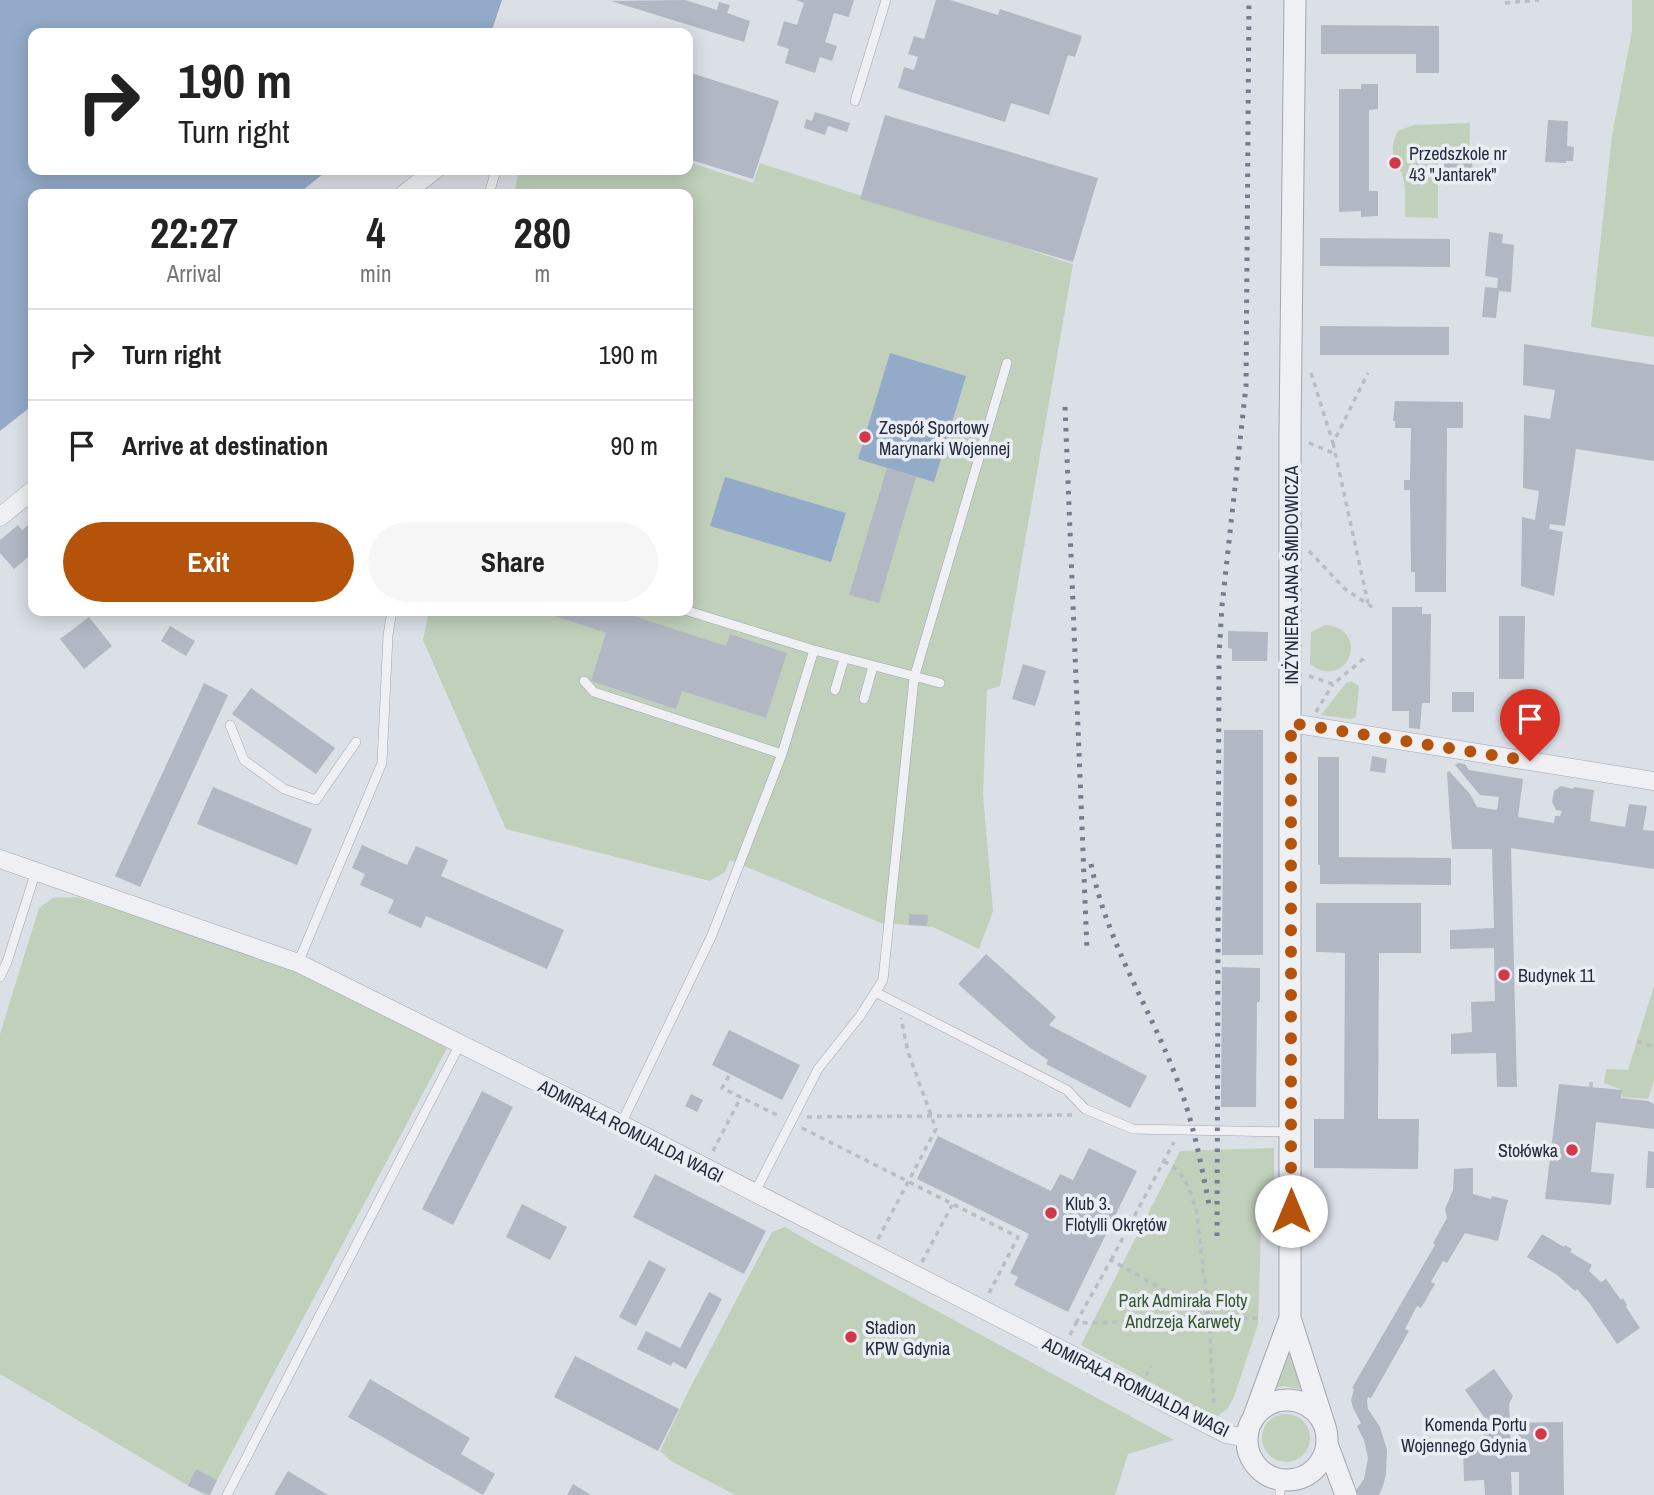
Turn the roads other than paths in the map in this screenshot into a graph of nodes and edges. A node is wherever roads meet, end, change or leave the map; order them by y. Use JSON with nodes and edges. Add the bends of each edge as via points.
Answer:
{"nodes":[{"id":1,"x":886,"y":0,"type":"edge"},
{"id":2,"x":1295,"y":0,"type":"edge"},
{"id":3,"x":855,"y":101,"type":"dead end"},
{"id":4,"x":429,"y":175,"type":"edge"},
{"id":5,"x":410,"y":189,"type":"edge"},
{"id":6,"x":1007,"y":363,"type":"dead end"},
{"id":7,"x":28,"y":494,"type":"edge"},
{"id":8,"x":0,"y":517,"type":"edge"},
{"id":9,"x":693,"y":613,"type":"edge"},
{"id":10,"x":390,"y":616,"type":"edge"},
{"id":11,"x":814,"y":650,"type":"junction"},
{"id":12,"x":844,"y":659,"type":"junction"},
{"id":13,"x":873,"y":666,"type":"junction"},
{"id":14,"x":914,"y":678,"type":"junction"},
{"id":15,"x":584,"y":681,"type":"dead end"},
{"id":16,"x":940,"y":683,"type":"dead end"},
{"id":17,"x":835,"y":690,"type":"dead end"},
{"id":18,"x":863,"y":699,"type":"dead end"},
{"id":19,"x":230,"y":725,"type":"dead end"},
{"id":20,"x":1299,"y":725,"type":"junction"},
{"id":21,"x":356,"y":742,"type":"dead end"},
{"id":22,"x":782,"y":754,"type":"junction"},
{"id":23,"x":1654,"y":781,"type":"edge"},
{"id":24,"x":0,"y":859,"type":"edge"},
{"id":25,"x":36,"y":872,"type":"junction"},
{"id":26,"x":298,"y":963,"type":"junction"},
{"id":27,"x":0,"y":977,"type":"edge"},
{"id":28,"x":877,"y":993,"type":"junction"},
{"id":29,"x":460,"y":1044,"type":"junction"},
{"id":30,"x":621,"y":1124,"type":"junction"},
{"id":31,"x":1290,"y":1132,"type":"junction"},
{"id":32,"x":754,"y":1194,"type":"junction"},
{"id":33,"x":1290,"y":1318,"type":"junction"},
{"id":34,"x":1250,"y":1428,"type":"junction"},
{"id":35,"x":1326,"y":1435,"type":"junction"},
{"id":36,"x":1291,"y":1488,"type":"edge"},
{"id":37,"x":227,"y":1495,"type":"edge"},
{"id":38,"x":1346,"y":1495,"type":"edge"}],
"edges":[{"from":1,"to":3,"type":"lane"},
{"from":2,"to":20,"type":"street","name":"INŻYNIERA JANA ŚMIDOWICZA","via":[[1290,432]]},
{"from":4,"to":5,"type":"street"},
{"from":6,"to":14,"type":"lane"},
{"from":7,"to":8,"type":"street"},
{"from":9,"to":11,"type":"lane"},
{"from":10,"to":26,"type":"lane","via":[[382,763]]},
{"from":11,"to":12,"type":"lane"},
{"from":11,"to":22,"type":"lane"},
{"from":12,"to":13,"type":"lane"},
{"from":12,"to":17,"type":"lane"},
{"from":13,"to":14,"type":"lane"},
{"from":13,"to":18,"type":"lane"},
{"from":14,"to":16,"type":"lane"},
{"from":14,"to":28,"type":"lane","via":[[886,964]]},
{"from":15,"to":22,"type":"lane","via":[[594,692]]},
{"from":19,"to":21,"type":"lane","via":[[244,760],[284,789],[316,800]]},
{"from":20,"to":23,"type":"street"},
{"from":20,"to":31,"type":"street","name":"INŻYNIERA JANA ŚMIDOWICZA"},
{"from":22,"to":30,"type":"lane","via":[[712,934]]},
{"from":24,"to":25,"type":"street","name":"ADMIRAŁA ROMUALDA WAGI"},
{"from":25,"to":26,"type":"street","name":"ADMIRAŁA ROMUALDA WAGI"},
{"from":25,"to":27,"type":"lane"},
{"from":26,"to":29,"type":"street","name":"ADMIRAŁA ROMUALDA WAGI"},
{"from":28,"to":31,"type":"lane","via":[[1067,1090],[1085,1109],[1133,1129]]},
{"from":28,"to":32,"type":"lane","via":[[818,1069]]},
{"from":29,"to":30,"type":"street","name":"ADMIRAŁA ROMUALDA WAGI"},
{"from":29,"to":37,"type":"lane"},
{"from":30,"to":32,"type":"street","name":"ADMIRAŁA ROMUALDA WAGI"},
{"from":31,"to":33,"type":"street","name":"INŻYNIERA JANA ŚMIDOWICZA"},
{"from":32,"to":34,"type":"street","name":"ADMIRAŁA ROMUALDA WAGI","via":[[1226,1434]]},
{"from":33,"to":34,"type":"street","name":"INŻYNIERA JANA ŚMIDOWICZA"},
{"from":33,"to":35,"type":"street","name":"INŻYNIERA JANA ŚMIDOWICZA"},
{"from":34,"to":35,"type":"street","via":[[1270,1403],[1292,1400],[1312,1409]]},
{"from":34,"to":36,"type":"street","via":[[1248,1454],[1252,1462]]},
{"from":35,"to":36,"type":"street","via":[[1320,1463]]},
{"from":35,"to":38,"type":"street","name":"INŻYNIERA JANA ŚMIDOWICZA"}]}
